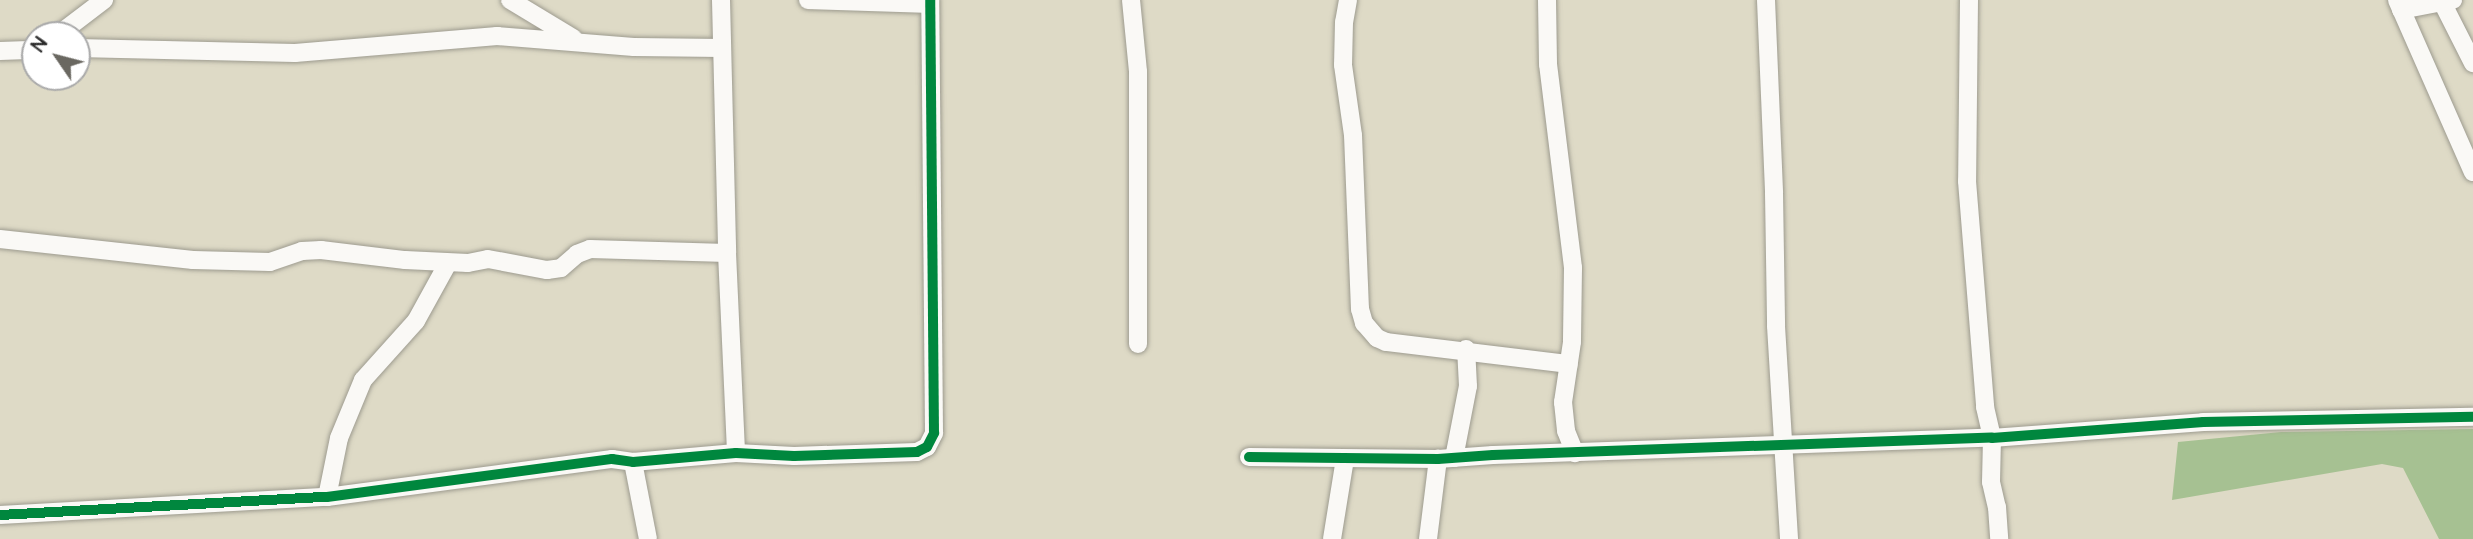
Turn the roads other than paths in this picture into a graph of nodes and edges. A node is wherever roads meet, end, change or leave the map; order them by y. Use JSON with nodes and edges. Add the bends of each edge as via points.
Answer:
{"nodes":[{"id":1,"x":104,"y":0,"type":"edge"},
{"id":2,"x":510,"y":0,"type":"edge"},
{"id":3,"x":721,"y":0,"type":"edge"},
{"id":4,"x":808,"y":0,"type":"edge"},
{"id":5,"x":1131,"y":0,"type":"edge"},
{"id":6,"x":1349,"y":0,"type":"edge"},
{"id":7,"x":1547,"y":0,"type":"edge"},
{"id":8,"x":1766,"y":0,"type":"edge"},
{"id":9,"x":1969,"y":0,"type":"edge"},
{"id":10,"x":2445,"y":1,"type":"edge"},
{"id":11,"x":930,"y":2,"type":"edge"},
{"id":12,"x":2399,"y":5,"type":"edge"},
{"id":13,"x":81,"y":21,"type":"edge"},
{"id":14,"x":576,"y":40,"type":"junction"},
{"id":15,"x":91,"y":48,"type":"edge"},
{"id":16,"x":722,"y":48,"type":"junction"},
{"id":17,"x":21,"y":50,"type":"edge"},
{"id":18,"x":0,"y":51,"type":"edge"},
{"id":19,"x":2473,"y":63,"type":"edge"},
{"id":20,"x":2473,"y":173,"type":"edge"},
{"id":21,"x":0,"y":239,"type":"edge"},
{"id":22,"x":727,"y":253,"type":"junction"},
{"id":23,"x":448,"y":262,"type":"junction"},
{"id":24,"x":1138,"y":344,"type":"dead end"},
{"id":25,"x":1466,"y":349,"type":"junction"},
{"id":26,"x":1569,"y":364,"type":"junction"},
{"id":27,"x":2473,"y":417,"type":"edge"},
{"id":28,"x":1992,"y":438,"type":"junction"},
{"id":29,"x":1784,"y":443,"type":"junction"},
{"id":30,"x":736,"y":453,"type":"junction"},
{"id":31,"x":1575,"y":453,"type":"junction"},
{"id":32,"x":1249,"y":457,"type":"dead end"},
{"id":33,"x":1345,"y":459,"type":"junction"},
{"id":34,"x":1446,"y":459,"type":"junction"},
{"id":35,"x":632,"y":461,"type":"junction"},
{"id":36,"x":327,"y":497,"type":"junction"},
{"id":37,"x":0,"y":514,"type":"edge"},
{"id":38,"x":648,"y":539,"type":"edge"},
{"id":39,"x":1332,"y":539,"type":"edge"},
{"id":40,"x":1428,"y":539,"type":"edge"},
{"id":41,"x":1789,"y":539,"type":"edge"},
{"id":42,"x":1998,"y":539,"type":"edge"}],
"edges":[{"from":1,"to":13,"type":"street"},
{"from":2,"to":14,"type":"street"},
{"from":3,"to":16,"type":"street"},
{"from":4,"to":11,"type":"street"},
{"from":5,"to":24,"type":"street","via":[[1138,72]]},
{"from":6,"to":25,"type":"street","via":[[1343,65],[1354,145],[1364,323],[1387,342]]},
{"from":7,"to":26,"type":"street","via":[[1548,64],[1573,268]]},
{"from":8,"to":29,"type":"street"},
{"from":9,"to":28,"type":"street","via":[[1967,181],[1985,407]]},
{"from":10,"to":12,"type":"street"},
{"from":10,"to":19,"type":"street"},
{"from":11,"to":30,"type":"street","via":[[933,440],[917,453]]},
{"from":12,"to":20,"type":"street"},
{"from":14,"to":15,"type":"street","via":[[497,36],[295,53]]},
{"from":14,"to":16,"type":"street","via":[[634,47]]},
{"from":16,"to":22,"type":"street"},
{"from":17,"to":18,"type":"street"},
{"from":21,"to":23,"type":"street","via":[[193,260],[270,262],[321,250]]},
{"from":22,"to":23,"type":"street","via":[[590,249],[561,268],[547,270],[488,259]]},
{"from":22,"to":30,"type":"street"},
{"from":23,"to":36,"type":"street","via":[[416,321],[363,380],[339,438]]},
{"from":25,"to":26,"type":"street"},
{"from":25,"to":34,"type":"street","via":[[1468,386]]},
{"from":26,"to":31,"type":"street","via":[[1563,417]]},
{"from":27,"to":28,"type":"street","via":[[2203,422]]},
{"from":28,"to":29,"type":"street"},
{"from":28,"to":42,"type":"street","via":[[1991,482]]},
{"from":29,"to":31,"type":"street"},
{"from":29,"to":41,"type":"street"},
{"from":30,"to":35,"type":"street"},
{"from":31,"to":34,"type":"street"},
{"from":32,"to":33,"type":"street"},
{"from":33,"to":34,"type":"street"},
{"from":33,"to":39,"type":"street"},
{"from":34,"to":40,"type":"street"},
{"from":35,"to":36,"type":"street","via":[[612,459]]},
{"from":35,"to":38,"type":"street"},
{"from":36,"to":37,"type":"street"}]}
